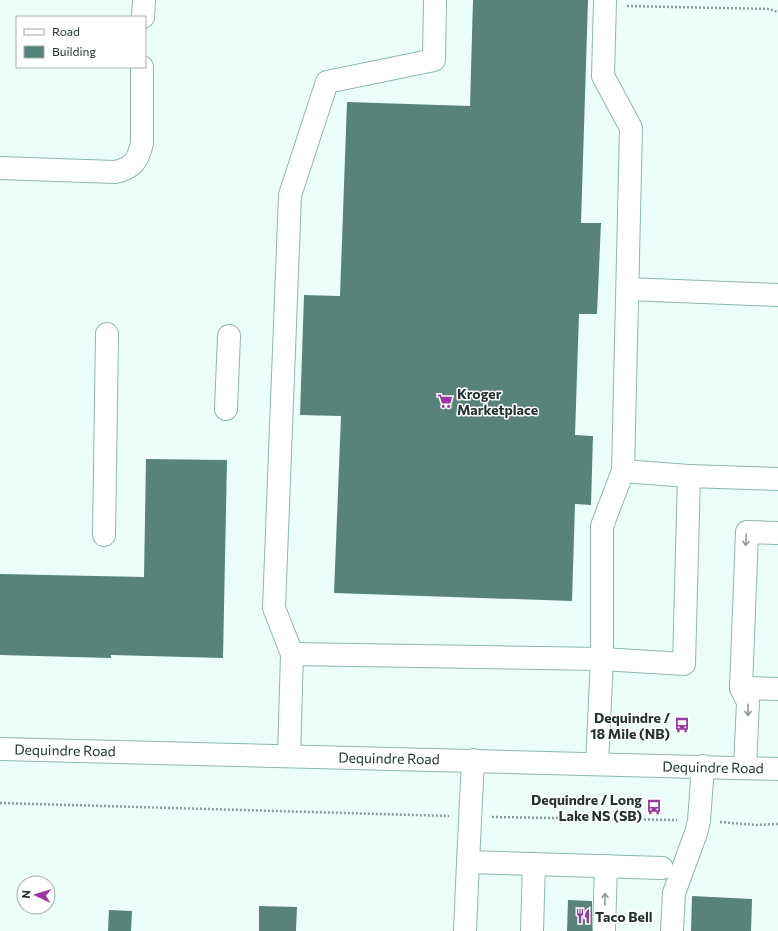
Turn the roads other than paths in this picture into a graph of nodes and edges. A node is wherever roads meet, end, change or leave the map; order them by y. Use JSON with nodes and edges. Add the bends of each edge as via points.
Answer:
{"nodes":[{"id":1,"x":144,"y":0,"type":"edge"},
{"id":2,"x":435,"y":0,"type":"edge"},
{"id":3,"x":604,"y":0,"type":"edge"},
{"id":4,"x":143,"y":16,"type":"edge"},
{"id":5,"x":142,"y":68,"type":"edge"},
{"id":6,"x":0,"y":168,"type":"edge"},
{"id":7,"x":628,"y":289,"type":"junction"},
{"id":8,"x":778,"y":295,"type":"edge"},
{"id":9,"x":107,"y":334,"type":"dead end"},
{"id":10,"x":229,"y":336,"type":"dead end"},
{"id":11,"x":226,"y":409,"type":"dead end"},
{"id":12,"x":623,"y":471,"type":"junction"},
{"id":13,"x":689,"y":476,"type":"junction"},
{"id":14,"x":778,"y":479,"type":"edge"},
{"id":15,"x":778,"y":533,"type":"edge"},
{"id":16,"x":104,"y":535,"type":"dead end"},
{"id":17,"x":292,"y":654,"type":"junction"},
{"id":18,"x":602,"y":660,"type":"junction"},
{"id":19,"x":742,"y":688,"type":"junction"},
{"id":20,"x":778,"y":689,"type":"edge"},
{"id":21,"x":0,"y":749,"type":"edge"},
{"id":22,"x":289,"y":756,"type":"junction"},
{"id":23,"x":473,"y":760,"type":"junction"},
{"id":24,"x":597,"y":764,"type":"junction"},
{"id":25,"x":703,"y":766,"type":"junction"},
{"id":26,"x":745,"y":768,"type":"junction"},
{"id":27,"x":778,"y":769,"type":"edge"},
{"id":28,"x":468,"y":862,"type":"junction"},
{"id":29,"x":534,"y":864,"type":"junction"},
{"id":30,"x":606,"y":866,"type":"junction"},
{"id":31,"x":662,"y":868,"type":"dead end"},
{"id":32,"x":465,"y":931,"type":"edge"},
{"id":33,"x":532,"y":931,"type":"edge"},
{"id":34,"x":604,"y":931,"type":"edge"},
{"id":35,"x":672,"y":931,"type":"edge"}],
"edges":[{"from":1,"to":4,"type":"main road"},
{"from":2,"to":17,"type":"main road","via":[[434,60],[327,82],[290,195],[274,608]]},
{"from":3,"to":7,"type":"main road","via":[[603,76],[631,128]]},
{"from":5,"to":6,"type":"main road","via":[[142,143],[134,164],[125,170],[114,172]]},
{"from":7,"to":8,"type":"main road"},
{"from":7,"to":12,"type":"main road"},
{"from":9,"to":16,"type":"main road"},
{"from":10,"to":11,"type":"main road"},
{"from":12,"to":13,"type":"main road"},
{"from":12,"to":18,"type":"main road","via":[[602,526]]},
{"from":13,"to":14,"type":"main road"},
{"from":13,"to":18,"type":"main road","via":[[684,664]]},
{"from":15,"to":19,"type":"main road","one_way":true,"via":[[747,532]]},
{"from":17,"to":18,"type":"main road"},
{"from":17,"to":22,"type":"main road"},
{"from":18,"to":24,"type":"main road"},
{"from":19,"to":20,"type":"main road"},
{"from":19,"to":26,"type":"main road","one_way":true,"via":[[748,702]]},
{"from":21,"to":22,"type":"main road","name":"Dequindre Road"},
{"from":22,"to":23,"type":"main road","name":"Dequindre Road"},
{"from":23,"to":24,"type":"main road","name":"Dequindre Road"},
{"from":23,"to":28,"type":"main road"},
{"from":24,"to":25,"type":"main road","name":"Dequindre Road"},
{"from":25,"to":26,"type":"main road","name":"Dequindre Road"},
{"from":25,"to":35,"type":"main road","via":[[699,821],[674,893]]},
{"from":26,"to":27,"type":"main road","name":"Dequindre Road"},
{"from":28,"to":29,"type":"main road"},
{"from":28,"to":32,"type":"main road"},
{"from":29,"to":30,"type":"main road"},
{"from":29,"to":33,"type":"main road"},
{"from":30,"to":31,"type":"main road"},
{"from":34,"to":30,"type":"main road","one_way":true}]}
